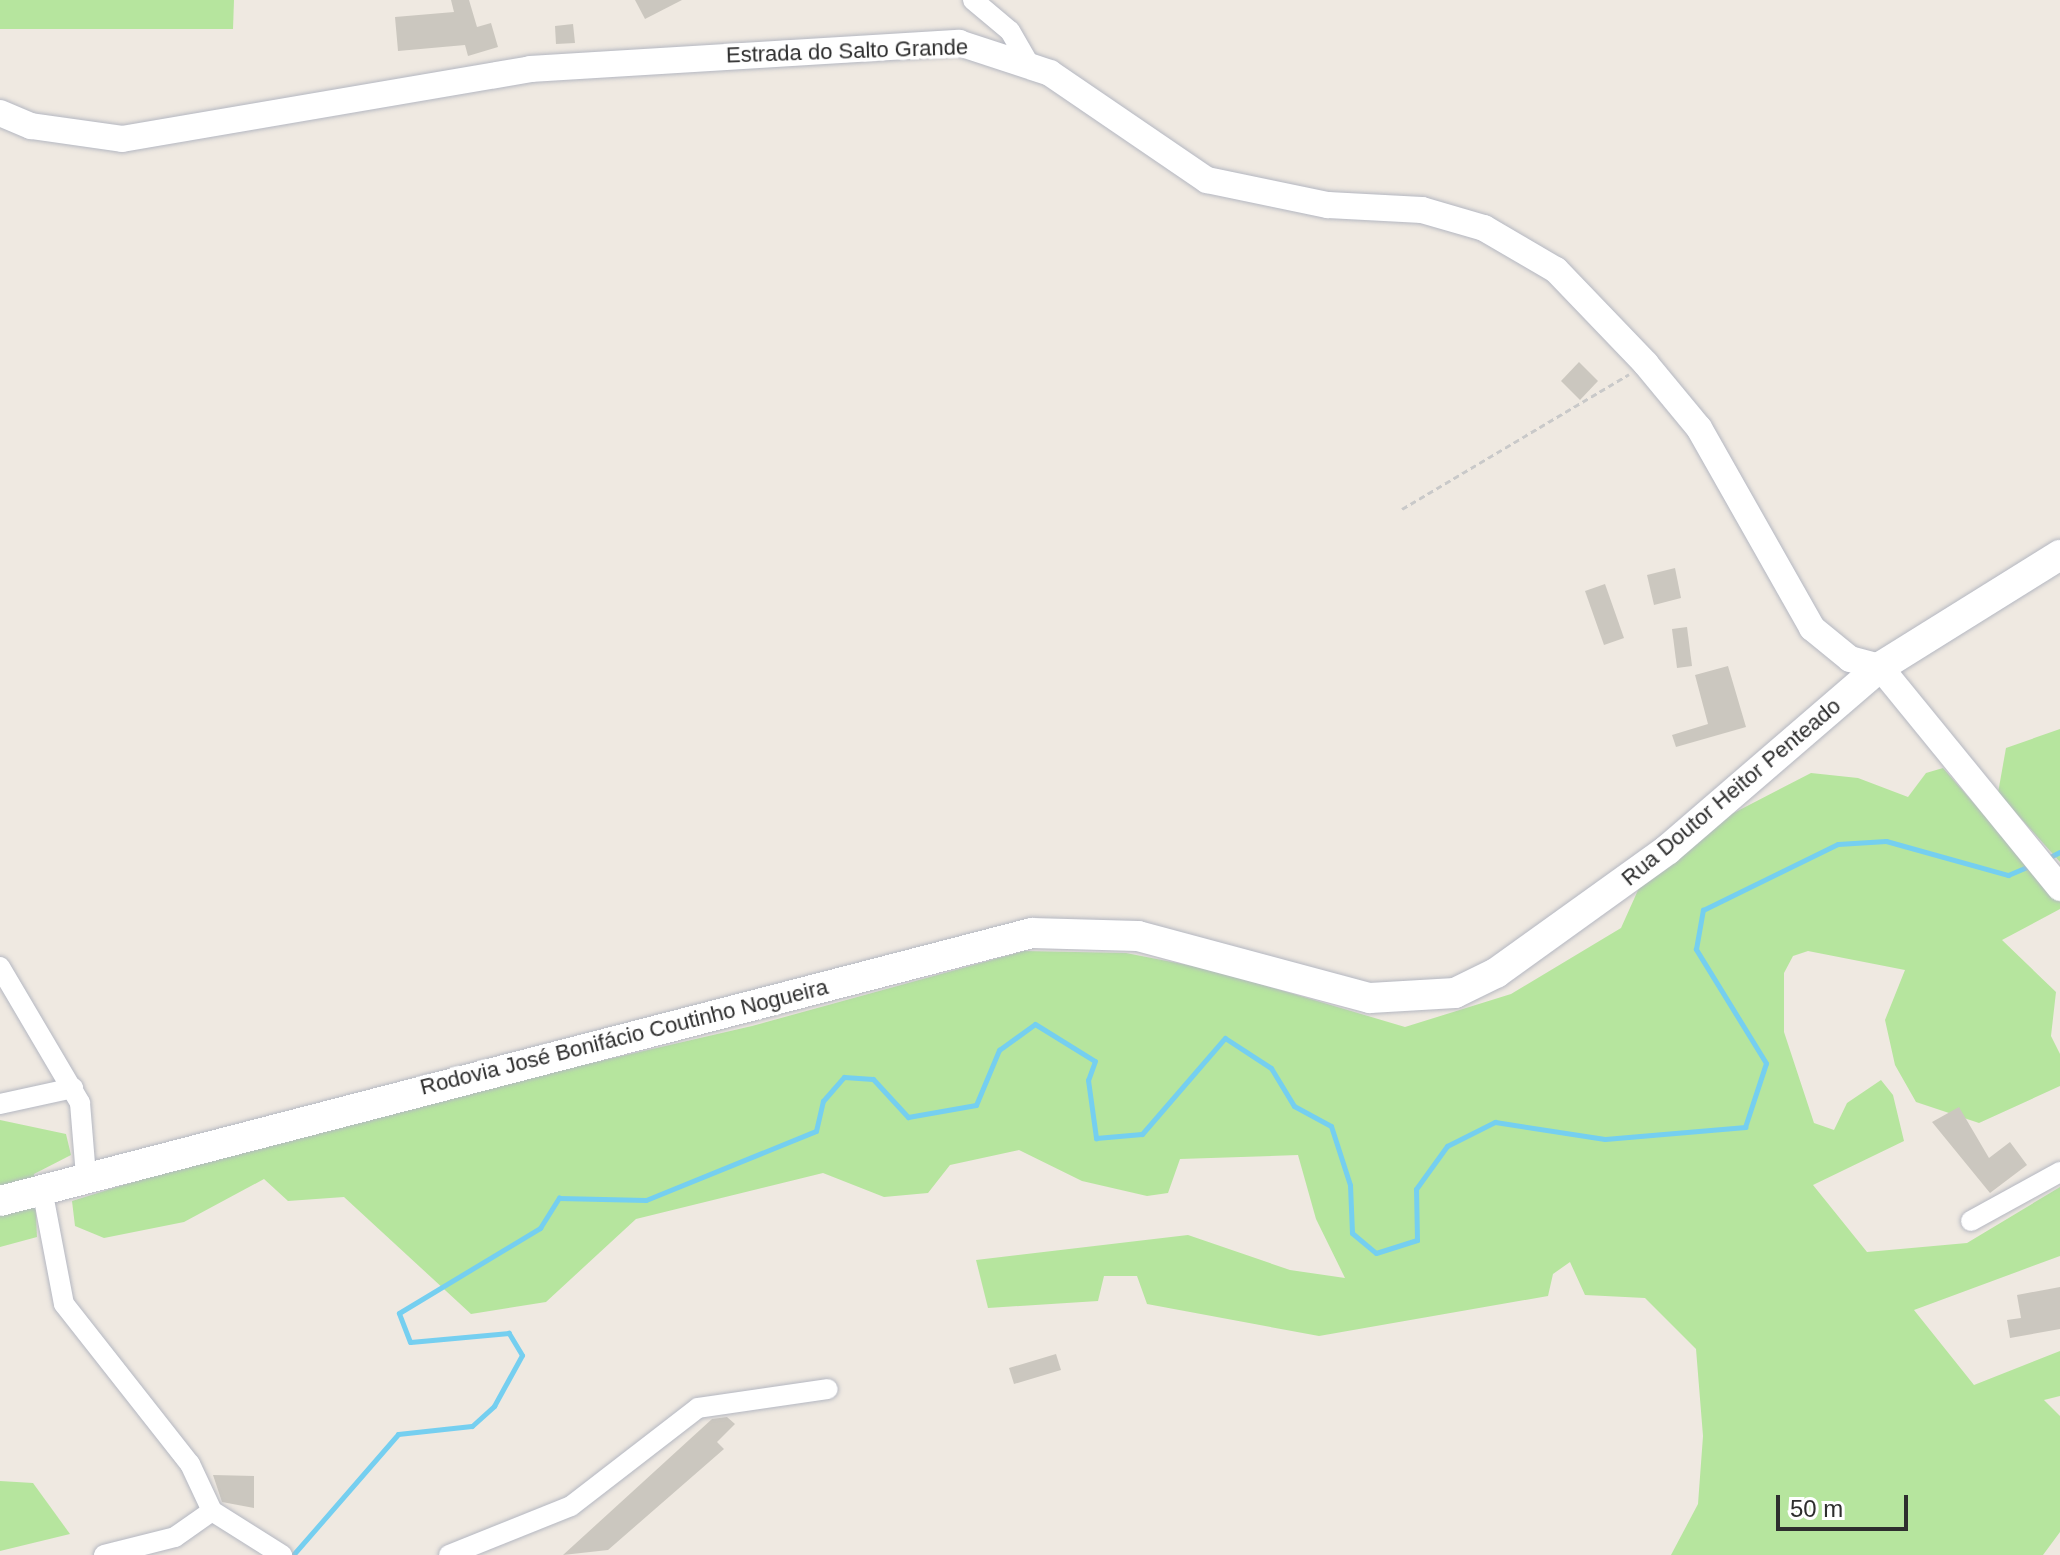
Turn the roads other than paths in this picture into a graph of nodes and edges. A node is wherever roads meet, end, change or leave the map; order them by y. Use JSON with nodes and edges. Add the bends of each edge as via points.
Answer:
{"nodes":[{"id":1,"x":973,"y":0,"type":"edge"},
{"id":2,"x":1027,"y":60,"type":"junction"},
{"id":3,"x":0,"y":113,"type":"edge"},
{"id":4,"x":2060,"y":555,"type":"edge"},
{"id":5,"x":1880,"y":667,"type":"junction"},
{"id":6,"x":2056,"y":883,"type":"edge"},
{"id":7,"x":0,"y":967,"type":"edge"},
{"id":8,"x":1343,"y":991,"type":"joint"},
{"id":9,"x":73,"y":1088,"type":"junction"},
{"id":10,"x":0,"y":1104,"type":"edge"},
{"id":11,"x":2060,"y":1172,"type":"edge"},
{"id":12,"x":86,"y":1176,"type":"junction"},
{"id":13,"x":42,"y":1189,"type":"junction"},
{"id":14,"x":0,"y":1201,"type":"edge"},
{"id":15,"x":1971,"y":1221,"type":"dead end"},
{"id":16,"x":828,"y":1389,"type":"dead end"},
{"id":17,"x":212,"y":1511,"type":"junction"},
{"id":18,"x":104,"y":1555,"type":"edge"},
{"id":19,"x":282,"y":1555,"type":"edge"},
{"id":20,"x":449,"y":1555,"type":"edge"}],
"edges":[{"from":1,"to":2,"type":"street","via":[[1010,31]]},
{"from":2,"to":3,"type":"street","name":"Estrada do Salto Grande","via":[[959,43],[530,69],[122,139],[31,126]]},
{"from":2,"to":5,"type":"street","name":"Estrada do Salto Grande","via":[[1207,180],[1328,205],[1422,210],[1519,245],[1556,270],[1699,428],[1812,628],[1850,659]]},
{"from":4,"to":5,"type":"main road","name":"Rua Doutor Heitor Penteado"},
{"from":5,"to":6,"type":"street"},
{"from":5,"to":8,"type":"main road","name":"Rua Doutor Heitor Penteado","via":[[1667,850],[1496,973],[1435,998]]},
{"from":7,"to":9,"type":"street"},
{"from":8,"to":12,"type":"main road","name":"Rodovia José Bonifácio Coutinho Nogueira","via":[[1138,936],[1032,933]]},
{"from":9,"to":10,"type":"street"},
{"from":9,"to":12,"type":"street","via":[[84,1120]]},
{"from":11,"to":15,"type":"street"},
{"from":12,"to":13,"type":"main road","name":"Rodovia José Bonifácio Coutinho Nogueira"},
{"from":13,"to":14,"type":"main road","name":"Rodovia José Bonifácio Coutinho Nogueira"},
{"from":13,"to":17,"type":"street","via":[[50,1262],[64,1304],[190,1464]]},
{"from":16,"to":20,"type":"street","via":[[698,1408],[571,1506]]},
{"from":17,"to":18,"type":"street","via":[[175,1537]]},
{"from":17,"to":19,"type":"street"}]}
